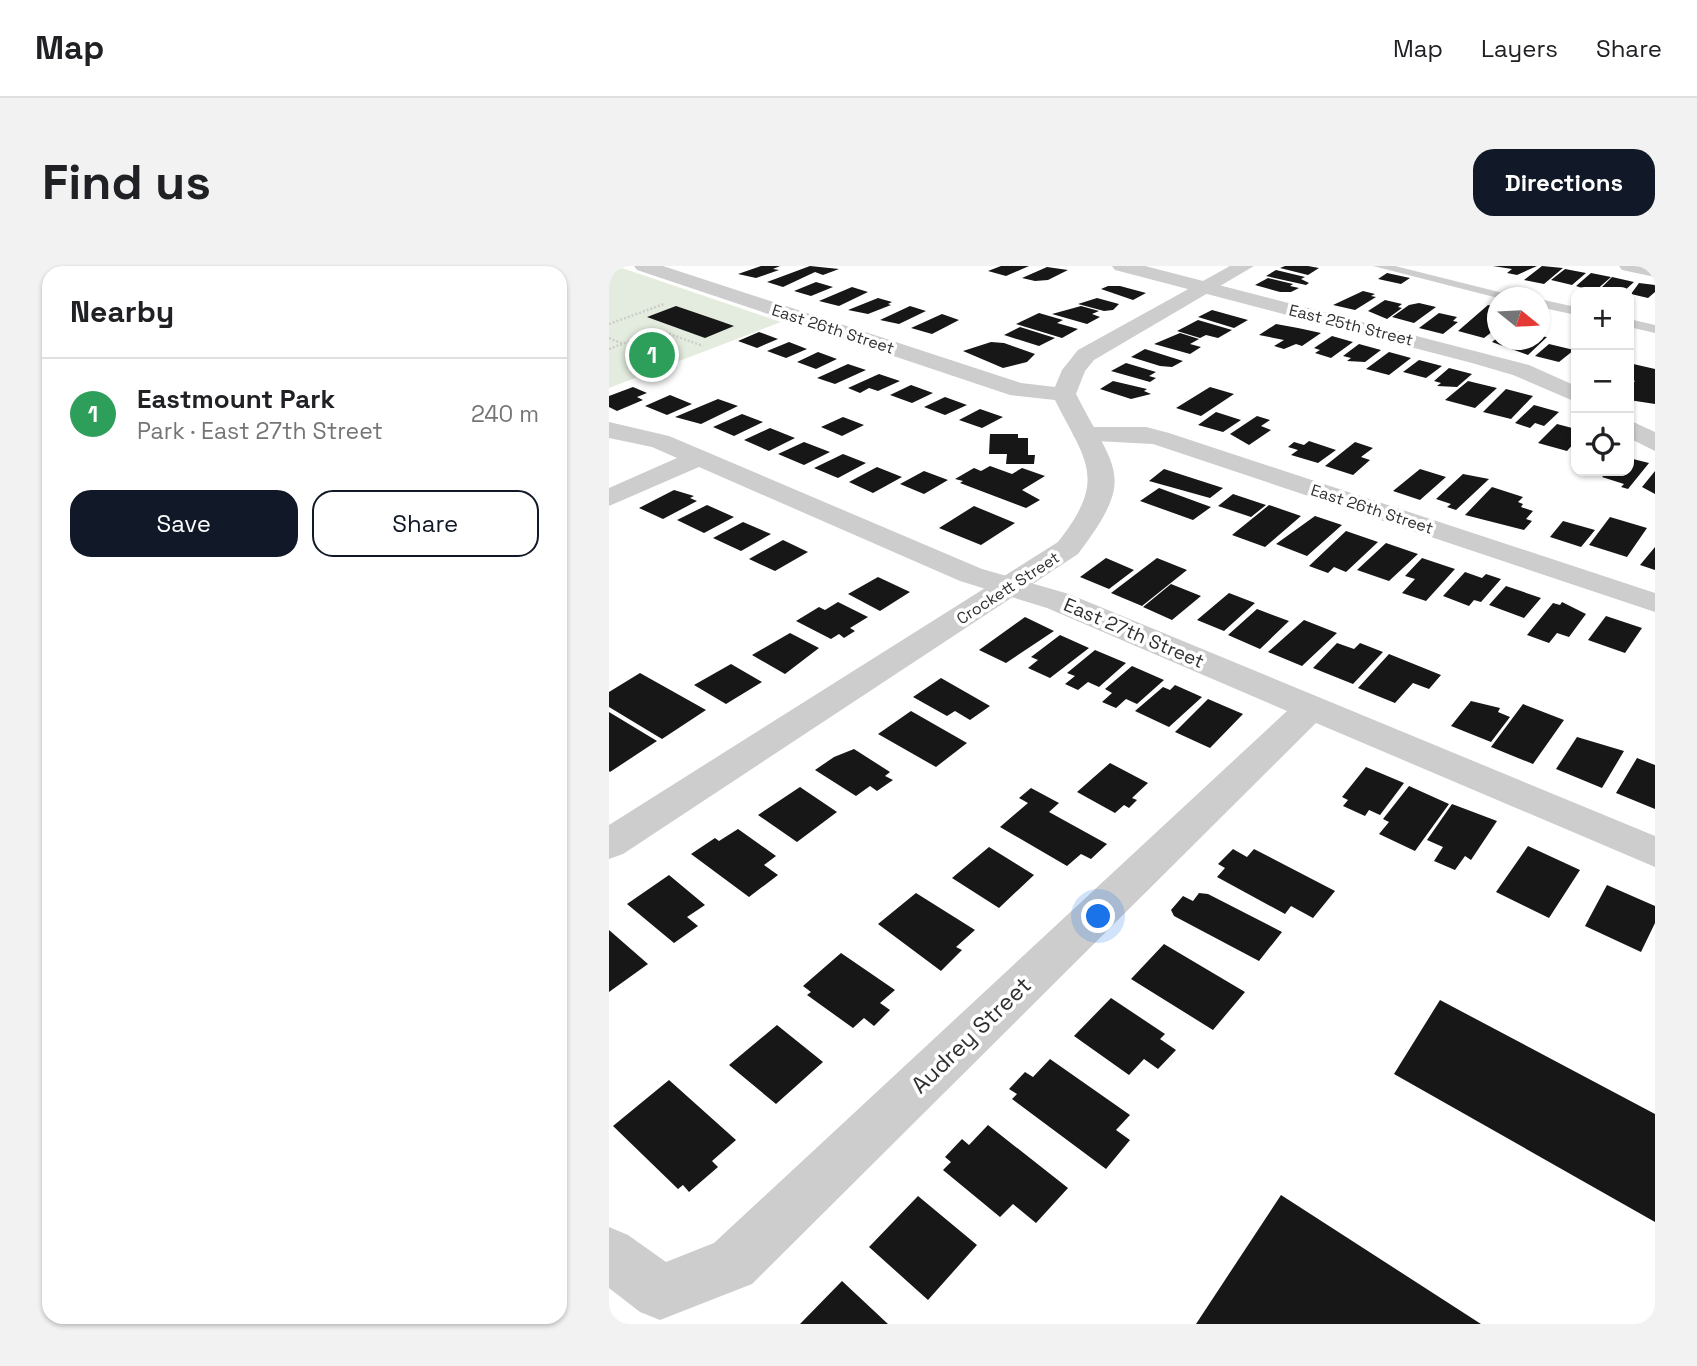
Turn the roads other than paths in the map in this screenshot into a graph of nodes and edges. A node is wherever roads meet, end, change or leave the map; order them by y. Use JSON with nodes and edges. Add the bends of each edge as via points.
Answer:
{"nodes":[{"id":1,"x":644,"y":266,"type":"edge"},
{"id":2,"x":1122,"y":266,"type":"edge"},
{"id":3,"x":1244,"y":266,"type":"edge"},
{"id":4,"x":1379,"y":266,"type":"edge"},
{"id":5,"x":1629,"y":266,"type":"edge"},
{"id":6,"x":1655,"y":271,"type":"edge"},
{"id":7,"x":1205,"y":287,"type":"junction"},
{"id":8,"x":1487,"y":291,"type":"edge"},
{"id":9,"x":1550,"y":305,"type":"edge"},
{"id":10,"x":1571,"y":310,"type":"edge"},
{"id":11,"x":1634,"y":324,"type":"edge"},
{"id":12,"x":1655,"y":329,"type":"edge"},
{"id":13,"x":1571,"y":393,"type":"edge"},
{"id":14,"x":1064,"y":394,"type":"junction"},
{"id":15,"x":609,"y":430,"type":"edge"},
{"id":16,"x":1634,"y":431,"type":"edge"},
{"id":17,"x":1086,"y":435,"type":"junction"},
{"id":18,"x":1655,"y":443,"type":"edge"},
{"id":19,"x":698,"y":458,"type":"junction"},
{"id":20,"x":609,"y":498,"type":"edge"},
{"id":21,"x":1011,"y":586,"type":"junction"},
{"id":22,"x":1655,"y":603,"type":"edge"},
{"id":23,"x":1312,"y":707,"type":"junction"},
{"id":24,"x":609,"y":844,"type":"edge"},
{"id":25,"x":1655,"y":852,"type":"edge"},
{"id":26,"x":609,"y":1254,"type":"edge"}],
"edges":[{"from":1,"to":14,"type":"street","name":"East 26th Street","via":[[1018,390]]},
{"from":2,"to":7,"type":"street","name":"East 25th Street"},
{"from":3,"to":7,"type":"street"},
{"from":4,"to":8,"type":"lane"},
{"from":5,"to":6,"type":"street"},
{"from":7,"to":13,"type":"street","name":"East 25th Street","via":[[1502,364]]},
{"from":7,"to":14,"type":"street","via":[[1086,355]]},
{"from":9,"to":10,"type":"lane"},
{"from":11,"to":12,"type":"lane"},
{"from":14,"to":17,"type":"street","name":"Crockett Street"},
{"from":15,"to":19,"type":"street","name":"East 27th Street","via":[[660,441]]},
{"from":16,"to":18,"type":"street"},
{"from":17,"to":21,"type":"street","name":"Crockett Street","via":[[1104,475],[1099,507],[1068,548]]},
{"from":17,"to":22,"type":"street","name":"East 26th Street","via":[[1160,438]]},
{"from":19,"to":20,"type":"street"},
{"from":19,"to":21,"type":"street","name":"East 27th Street","via":[[971,575]]},
{"from":21,"to":23,"type":"street","name":"East 27th Street","via":[[1058,601]]},
{"from":21,"to":24,"type":"street","name":"Crockett Street"},
{"from":23,"to":25,"type":"street","name":"East 27th Street"},
{"from":23,"to":26,"type":"street","name":"Audrey Street","via":[[733,1264],[660,1292]]}]}
